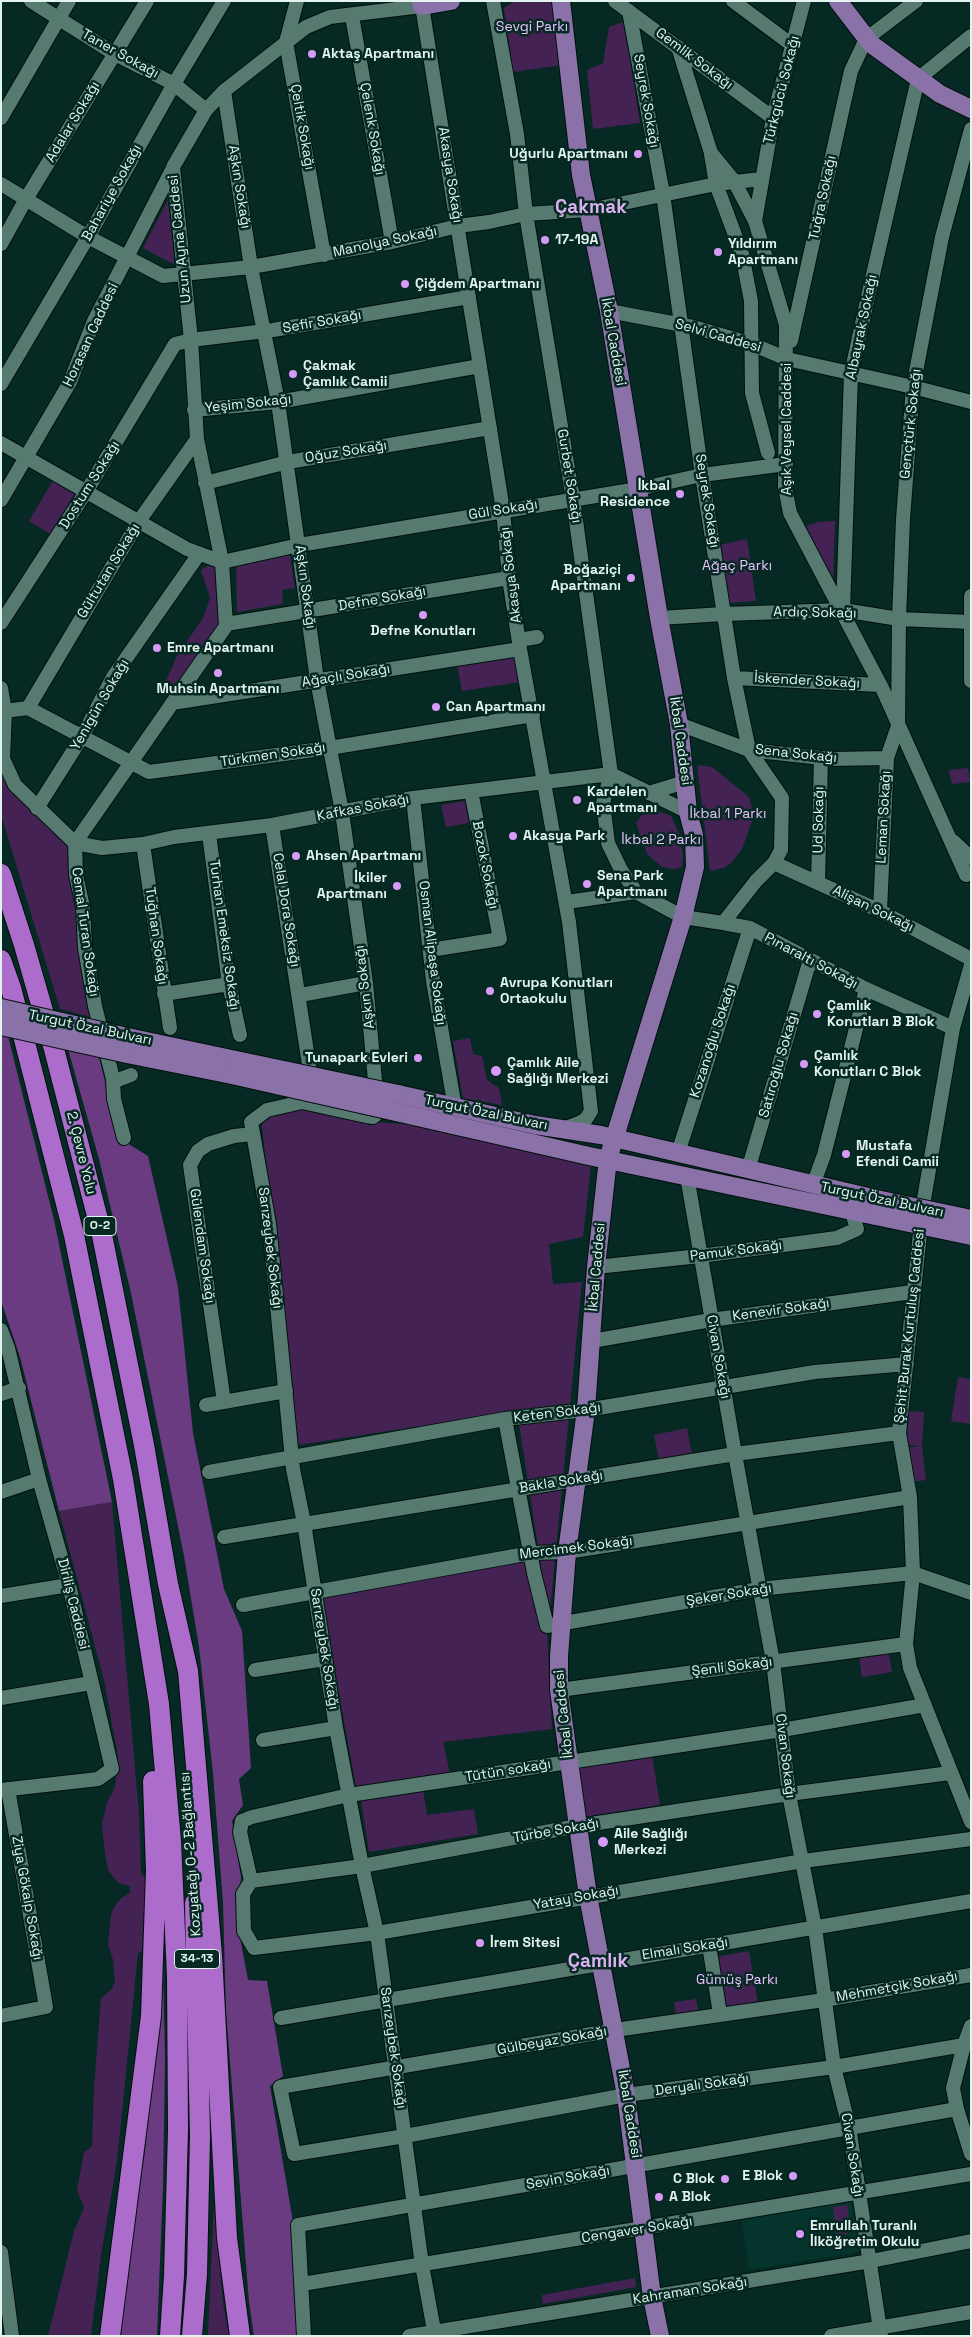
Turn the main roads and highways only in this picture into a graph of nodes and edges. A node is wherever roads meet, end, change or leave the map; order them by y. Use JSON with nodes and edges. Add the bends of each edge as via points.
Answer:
{"nodes":[{"id":1,"x":451,"y":1,"type":"edge"},
{"id":2,"x":561,"y":1,"type":"edge"},
{"id":3,"x":570,"y":1,"type":"edge"},
{"id":4,"x":838,"y":1,"type":"edge"},
{"id":5,"x":422,"y":4,"type":"edge"},
{"id":6,"x":971,"y":109,"type":"edge"},
{"id":7,"x":589,"y":210,"type":"junction"},
{"id":8,"x":1,"y":874,"type":"edge"},
{"id":9,"x":1,"y":960,"type":"edge"},
{"id":10,"x":1,"y":1008,"type":"edge"},
{"id":11,"x":1,"y":1026,"type":"edge"},
{"id":12,"x":130,"y":1046,"type":"junction"},
{"id":13,"x":234,"y":1068,"type":"junction"},
{"id":14,"x":616,"y":1139,"type":"junction"},
{"id":15,"x":608,"y":1160,"type":"junction"},
{"id":16,"x":878,"y":1208,"type":"junction"},
{"id":17,"x":971,"y":1220,"type":"edge"},
{"id":18,"x":971,"y":1236,"type":"edge"},
{"id":19,"x":168,"y":1584,"type":"junction"},
{"id":20,"x":140,"y":1587,"type":"junction"},
{"id":21,"x":110,"y":2336,"type":"edge"},
{"id":22,"x":170,"y":2336,"type":"edge"},
{"id":23,"x":192,"y":2336,"type":"edge"},
{"id":24,"x":240,"y":2336,"type":"edge"},
{"id":25,"x":660,"y":2336,"type":"edge"}],
"edges":[{"from":1,"to":5,"type":"main road"},
{"from":2,"to":7,"type":"main road","name":"İkbal Caddesi","via":[[581,175]]},
{"from":3,"to":7,"type":"main road","name":"İkbal Caddesi"},
{"from":4,"to":6,"type":"main road","via":[[866,40],[918,79]]},
{"from":7,"to":14,"type":"main road","name":"İkbal Caddesi","via":[[679,724],[688,812],[694,835],[695,867]]},
{"from":8,"to":19,"type":"highway","name":"2. Çevre Yolu","number":"O-2","via":[[24,945],[98,1217],[122,1328]]},
{"from":9,"to":20,"type":"highway","name":"2. Çevre Yolu","number":"O-2","via":[[16,1006],[74,1235],[123,1480]]},
{"from":10,"to":12,"type":"main road","name":"Turgut Özal Bulvarı","bridge":true},
{"from":11,"to":12,"type":"main road","name":"Turgut Özal Bulvarı","bridge":true},
{"from":12,"to":13,"type":"main road","name":"Turgut Özal Bulvarı"},
{"from":13,"to":14,"type":"main road","name":"Turgut Özal Bulvarı","bridge":true,"via":[[398,1094]]},
{"from":13,"to":15,"type":"main road","name":"Turgut Özal Bulvarı","bridge":true,"via":[[396,1112]]},
{"from":14,"to":15,"type":"main road","name":"İkbal Caddesi"},
{"from":14,"to":16,"type":"main road","name":"Turgut Özal Bulvarı","via":[[813,1185]]},
{"from":15,"to":16,"type":"main road","name":"Turgut Özal Bulvarı","via":[[852,1212]]},
{"from":15,"to":25,"type":"main road","name":"İkbal Caddesi","via":[[596,1267],[586,1410],[554,1625],[559,1690],[588,1896],[626,2095]]},
{"from":16,"to":17,"type":"main road","name":"Turgut Özal Bulvarı","bridge":true},
{"from":16,"to":18,"type":"main road","name":"Turgut Özal Bulvarı","bridge":true},
{"from":19,"to":23,"type":"highway","name":"Kozyatağı O-2 Bağlantısı","number":"34-13","via":[[181,1701],[197,1940],[200,2136],[197,2274]]},
{"from":19,"to":24,"type":"highway","via":[[188,1671],[212,1955],[227,2238]]},
{"from":20,"to":21,"type":"highway","via":[[150,1713],[156,1871],[151,2016]]},
{"from":20,"to":22,"type":"highway","name":"Kozyatağı O-2 Bağlantısı","number":"34-13","via":[[159,1704],[171,1841],[177,1977],[178,2130]]}]}
